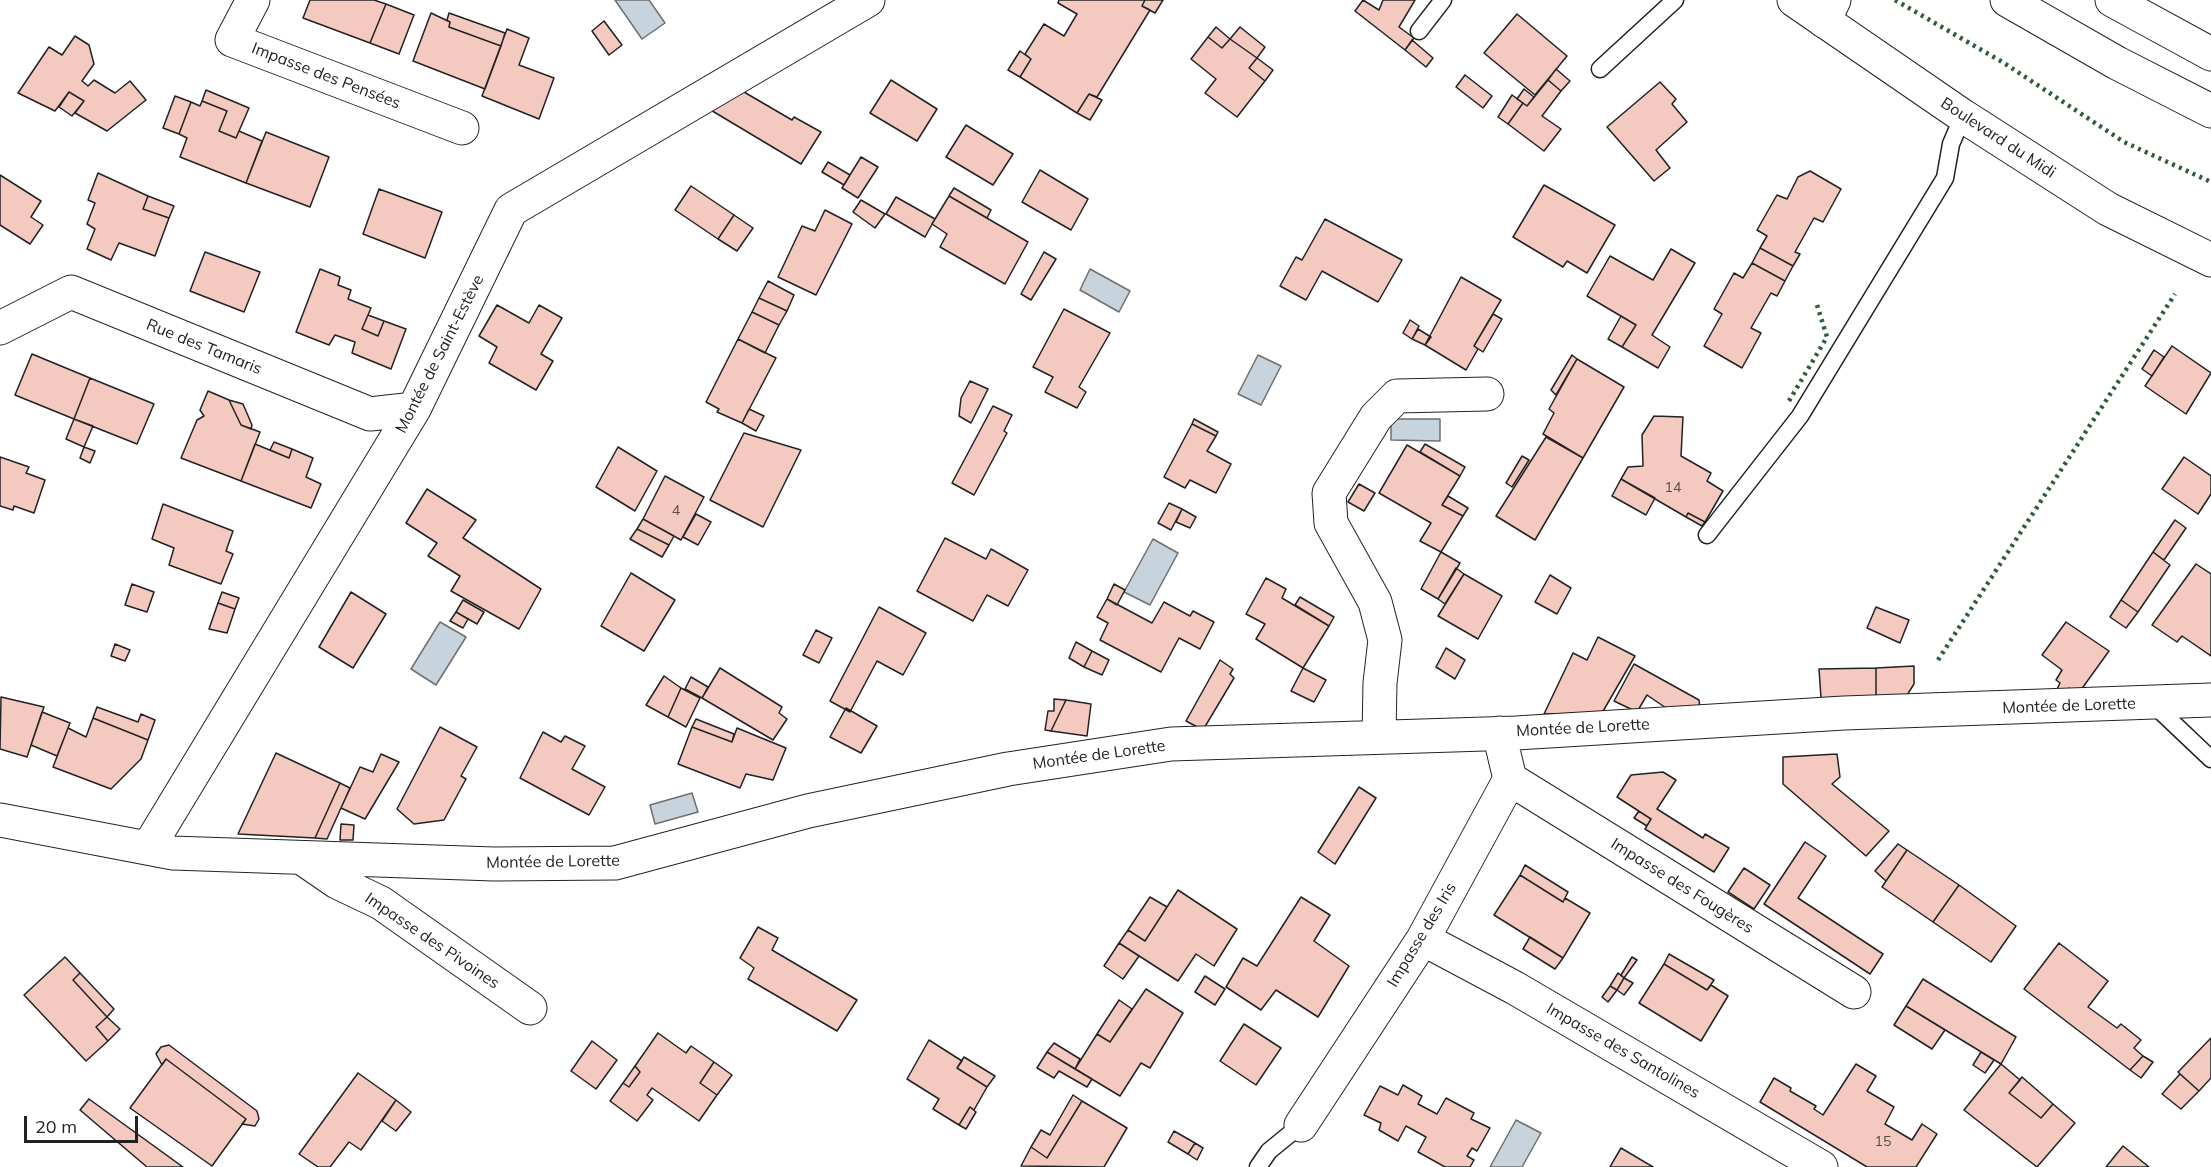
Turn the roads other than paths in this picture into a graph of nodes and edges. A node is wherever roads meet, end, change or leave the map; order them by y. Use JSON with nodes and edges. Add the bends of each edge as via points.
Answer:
{"nodes":[{"id":1,"x":253,"y":0,"type":"edge"},
{"id":2,"x":1443,"y":0,"type":"edge"},
{"id":3,"x":1675,"y":0,"type":"edge"},
{"id":4,"x":1794,"y":0,"type":"edge"},
{"id":5,"x":2007,"y":0,"type":"edge"},
{"id":6,"x":2112,"y":0,"type":"edge"},
{"id":7,"x":853,"y":4,"type":"edge"},
{"id":8,"x":1829,"y":11,"type":"edge"},
{"id":9,"x":1419,"y":31,"type":"dead end"},
{"id":10,"x":2211,"y":54,"type":"edge"},
{"id":11,"x":1600,"y":69,"type":"dead end"},
{"id":12,"x":2211,"y":111,"type":"edge"},
{"id":13,"x":1963,"y":116,"type":"junction"},
{"id":14,"x":462,"y":128,"type":"dead end"},
{"id":15,"x":2211,"y":260,"type":"edge"},
{"id":16,"x":0,"y":328,"type":"edge"},
{"id":17,"x":1487,"y":394,"type":"dead end"},
{"id":18,"x":414,"y":410,"type":"junction"},
{"id":19,"x":1707,"y":535,"type":"dead end"},
{"id":20,"x":2211,"y":700,"type":"edge"},
{"id":21,"x":2152,"y":703,"type":"junction"},
{"id":22,"x":1499,"y":733,"type":"junction"},
{"id":23,"x":1379,"y":735,"type":"junction"},
{"id":24,"x":2211,"y":759,"type":"edge"},
{"id":25,"x":1510,"y":779,"type":"junction"},
{"id":26,"x":0,"y":820,"type":"edge"},
{"id":27,"x":148,"y":848,"type":"junction"},
{"id":28,"x":302,"y":858,"type":"junction"},
{"id":29,"x":1423,"y":939,"type":"junction"},
{"id":30,"x":1854,"y":992,"type":"dead end"},
{"id":31,"x":530,"y":1008,"type":"dead end"},
{"id":32,"x":1301,"y":1125,"type":"joint"},
{"id":33,"x":1258,"y":1167,"type":"edge"},
{"id":34,"x":1821,"y":1167,"type":"edge"}],
"edges":[{"from":1,"to":14,"type":"street","name":"Impasse des Pensées","via":[[232,40]]},
{"from":2,"to":9,"type":"lane"},
{"from":3,"to":11,"type":"lane"},
{"from":4,"to":8,"type":"street","name":"Boulevard du Midi"},
{"from":5,"to":12,"type":"street"},
{"from":6,"to":10,"type":"street"},
{"from":7,"to":18,"type":"street","name":"Montée de Saint-Estève","via":[[511,210]]},
{"from":8,"to":13,"type":"street","name":"Boulevard du Midi"},
{"from":13,"to":15,"type":"street","name":"Boulevard du Midi","via":[[2108,209]]},
{"from":13,"to":19,"type":"lane","via":[[1945,178],[1800,416]]},
{"from":16,"to":18,"type":"street","name":"Rue des Tamaris","via":[[71,292],[370,414]]},
{"from":17,"to":23,"type":"street","via":[[1396,396],[1376,417],[1329,493],[1331,523],[1376,602],[1385,640]]},
{"from":18,"to":27,"type":"street","name":"Montée de Saint-Estève"},
{"from":20,"to":21,"type":"street","name":"Montée de Lorette"},
{"from":21,"to":22,"type":"street","name":"Montée de Lorette","via":[[1844,713]]},
{"from":21,"to":24,"type":"lane"},
{"from":22,"to":23,"type":"street","name":"Montée de Lorette"},
{"from":22,"to":25,"type":"street"},
{"from":23,"to":28,"type":"street","name":"Montée de Lorette","via":[[1170,744],[1008,769],[808,811],[615,863]]},
{"from":25,"to":29,"type":"street","name":"Impasse des Iris"},
{"from":25,"to":30,"type":"street","name":"Impasse des Fougères"},
{"from":26,"to":27,"type":"street","name":"Montée de Lorette"},
{"from":27,"to":28,"type":"street","name":"Montée de Lorette","via":[[173,853]]},
{"from":28,"to":31,"type":"street","name":"Impasse des Pivoines","via":[[337,882],[381,903]]},
{"from":29,"to":32,"type":"street","name":"Impasse des Iris"},
{"from":29,"to":34,"type":"street","name":"Impasse des Santolines","via":[[1515,988]]},
{"from":32,"to":33,"type":"lane","via":[[1269,1151]]}]}
